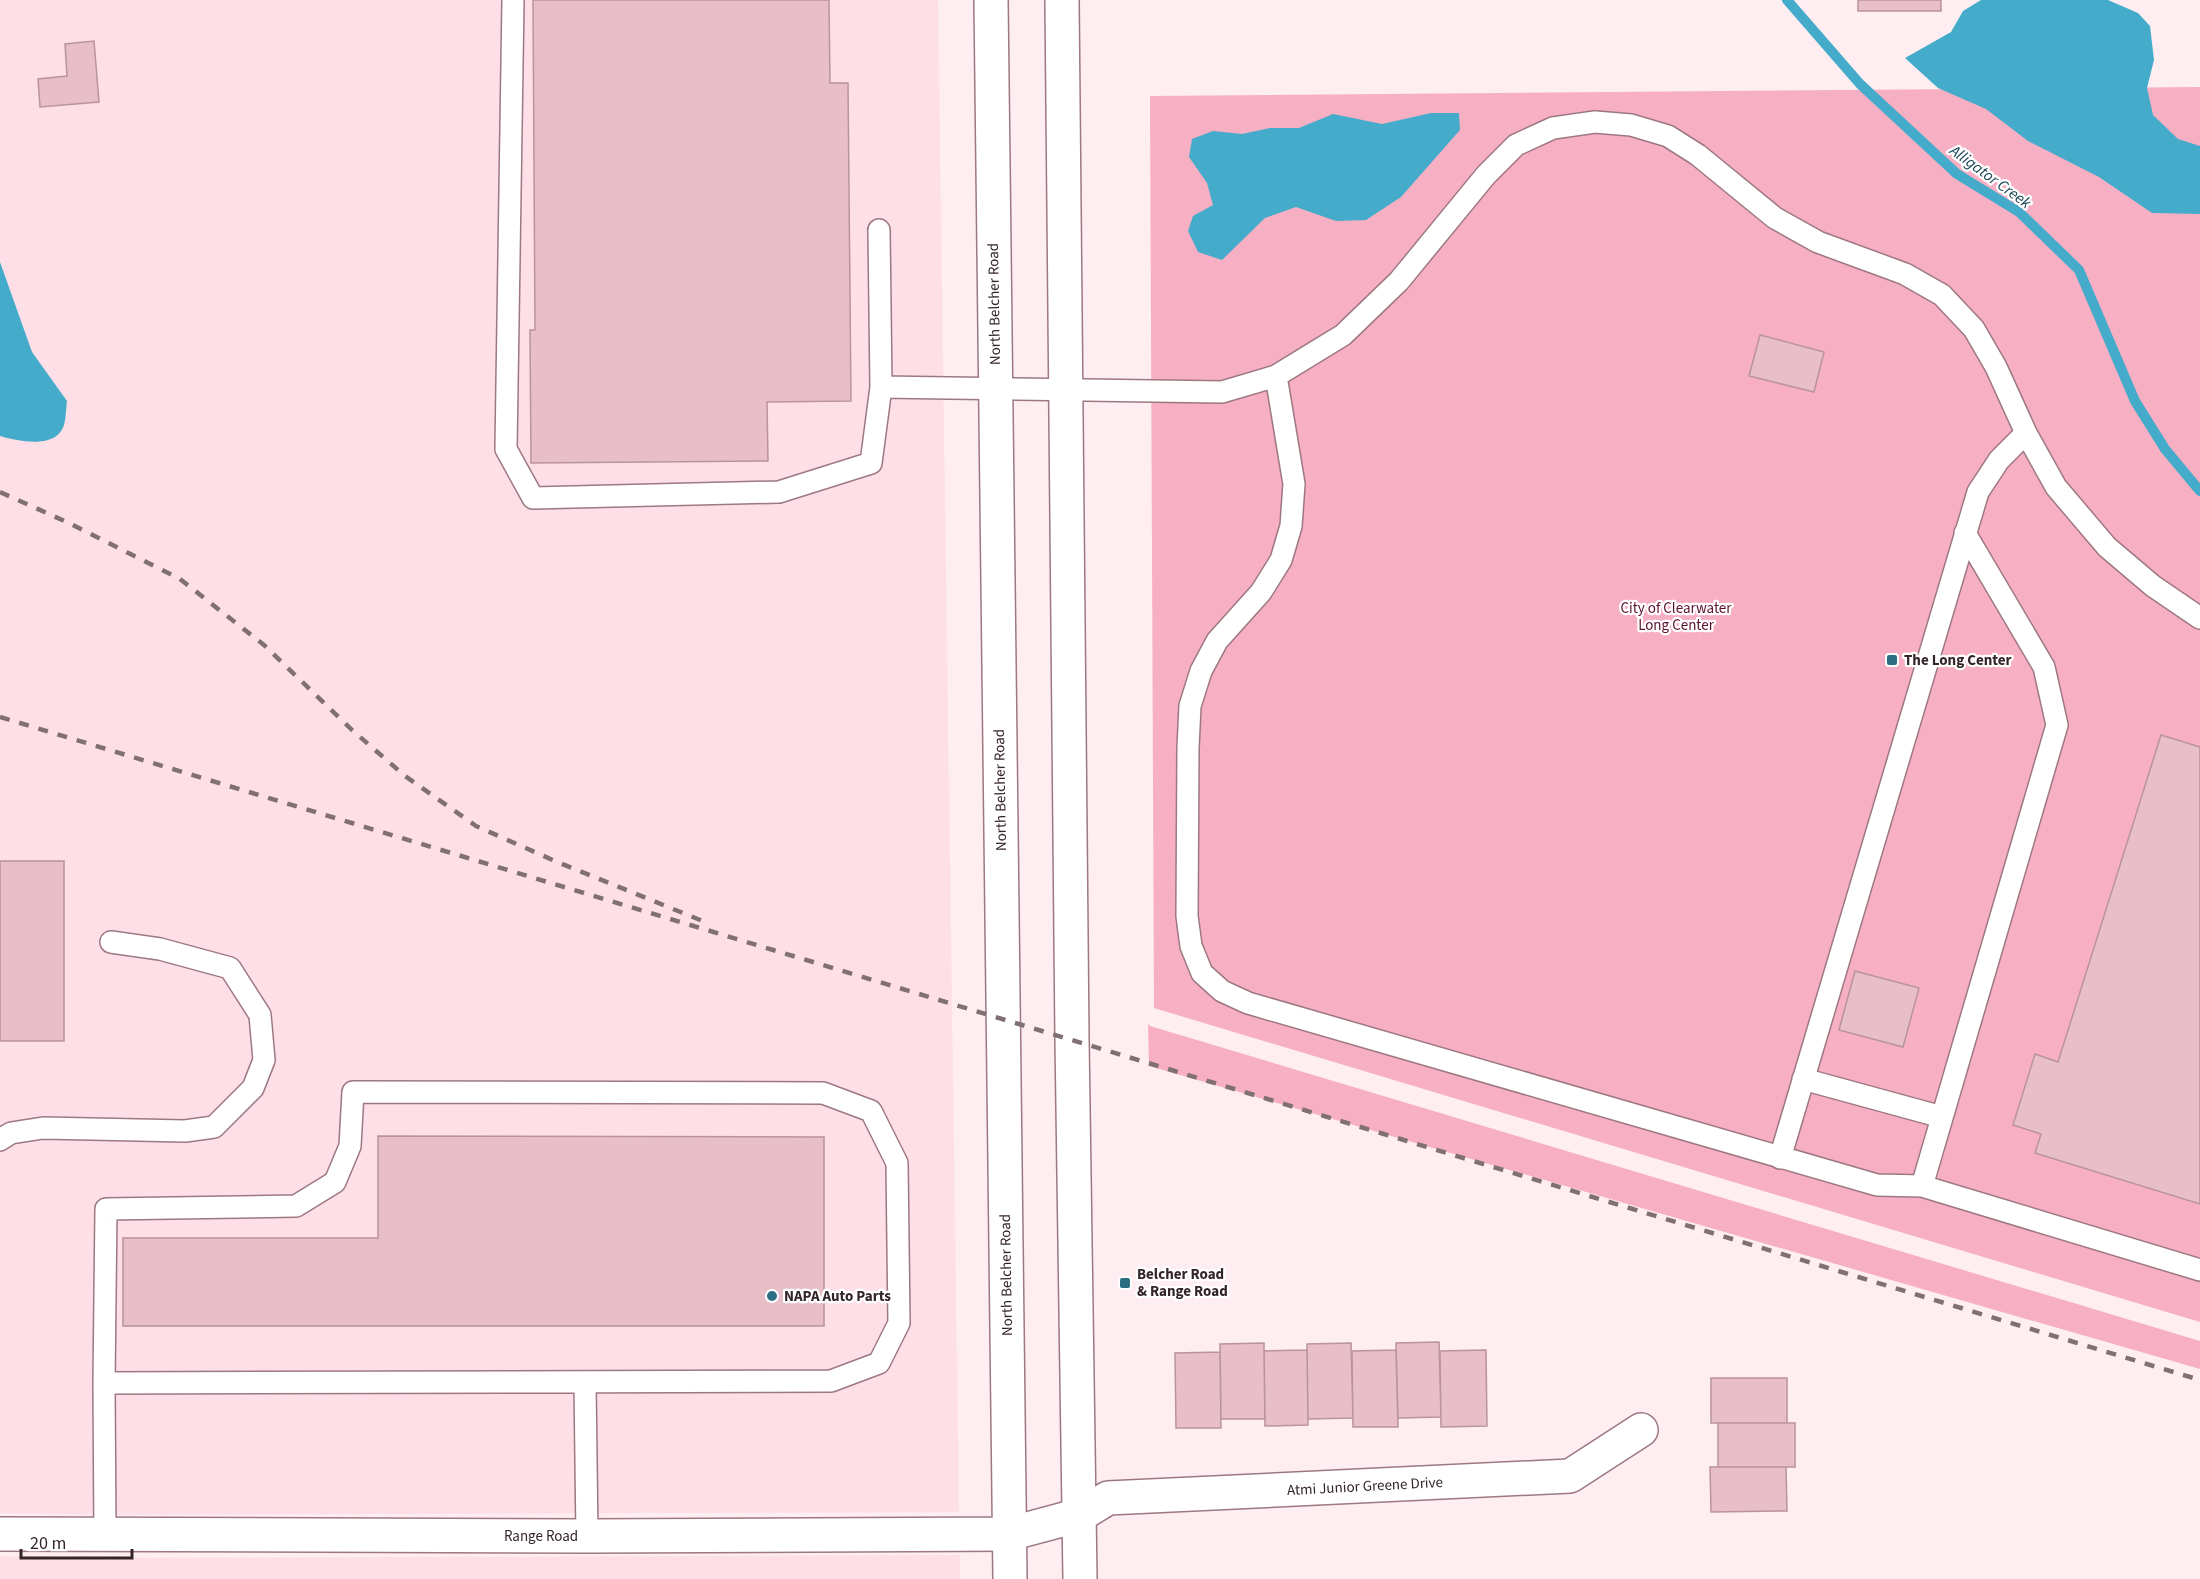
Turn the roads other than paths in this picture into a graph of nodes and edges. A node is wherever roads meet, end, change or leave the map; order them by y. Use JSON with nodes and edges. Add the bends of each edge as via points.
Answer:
{"nodes":[{"id":1,"x":513,"y":0,"type":"edge"},
{"id":2,"x":991,"y":0,"type":"edge"},
{"id":3,"x":1062,"y":0,"type":"edge"},
{"id":4,"x":879,"y":230,"type":"dead end"},
{"id":5,"x":1276,"y":376,"type":"junction"},
{"id":6,"x":880,"y":387,"type":"junction"},
{"id":7,"x":995,"y":388,"type":"junction"},
{"id":8,"x":1067,"y":390,"type":"junction"},
{"id":9,"x":2026,"y":433,"type":"junction"},
{"id":10,"x":1965,"y":533,"type":"junction"},
{"id":11,"x":2200,"y":618,"type":"edge"},
{"id":12,"x":111,"y":942,"type":"dead end"},
{"id":13,"x":1803,"y":1079,"type":"junction"},
{"id":14,"x":1942,"y":1117,"type":"junction"},
{"id":15,"x":0,"y":1140,"type":"edge"},
{"id":16,"x":1780,"y":1158,"type":"junction"},
{"id":17,"x":1922,"y":1186,"type":"junction"},
{"id":18,"x":2200,"y":1270,"type":"edge"},
{"id":19,"x":104,"y":1383,"type":"junction"},
{"id":20,"x":585,"y":1383,"type":"junction"},
{"id":21,"x":1641,"y":1430,"type":"dead end"},
{"id":22,"x":1080,"y":1515,"type":"junction"},
{"id":23,"x":0,"y":1534,"type":"edge"},
{"id":24,"x":1009,"y":1534,"type":"junction"},
{"id":25,"x":105,"y":1536,"type":"junction"},
{"id":26,"x":587,"y":1536,"type":"junction"},
{"id":27,"x":1010,"y":1579,"type":"edge"},
{"id":28,"x":1080,"y":1579,"type":"edge"}],
"edges":[{"from":1,"to":6,"type":"lane","via":[[506,448],[533,498],[779,492],[871,463]]},
{"from":2,"to":7,"type":"main road","name":"North Belcher Road"},
{"from":3,"to":8,"type":"main road"},
{"from":4,"to":6,"type":"lane"},
{"from":5,"to":8,"type":"lane","via":[[1222,392]]},
{"from":5,"to":9,"type":"lane","via":[[1343,335],[1399,281],[1486,175],[1516,145],[1553,128],[1595,122],[1631,125],[1668,136],[1698,155],[1775,218],[1818,242],[1905,274],[1942,296],[1974,328]]},
{"from":5,"to":16,"type":"lane","via":[[1294,484],[1291,526],[1281,560],[1261,592],[1217,642],[1201,671],[1190,706],[1187,916],[1191,946],[1202,974],[1222,991],[1248,1003]]},
{"from":6,"to":7,"type":"lane"},
{"from":7,"to":8,"type":"lane"},
{"from":7,"to":24,"type":"main road","name":"North Belcher Road"},
{"from":8,"to":22,"type":"main road"},
{"from":9,"to":10,"type":"lane","via":[[2000,460],[1978,492]]},
{"from":9,"to":11,"type":"lane","via":[[2056,487],[2107,547],[2153,586]]},
{"from":10,"to":13,"type":"lane"},
{"from":10,"to":14,"type":"lane","via":[[2044,667],[2057,725]]},
{"from":12,"to":15,"type":"lane","via":[[160,949],[230,968],[260,1015],[264,1060],[253,1088],[214,1126],[185,1131],[43,1128],[11,1133]]},
{"from":13,"to":14,"type":"lane"},
{"from":13,"to":16,"type":"lane"},
{"from":14,"to":17,"type":"lane"},
{"from":16,"to":17,"type":"lane","via":[[1877,1185]]},
{"from":17,"to":18,"type":"lane"},
{"from":19,"to":20,"type":"lane"},
{"from":19,"to":20,"type":"lane","via":[[106,1209],[296,1206],[335,1182],[350,1146],[353,1092],[823,1094],[871,1111],[897,1163],[899,1323],[879,1363],[831,1381]]},
{"from":19,"to":25,"type":"lane"},
{"from":20,"to":26,"type":"lane"},
{"from":21,"to":22,"type":"main road","name":"Atmi Junior Greene Drive","via":[[1570,1476],[1108,1498]]},
{"from":22,"to":24,"type":"main road","name":"Range Road"},
{"from":22,"to":28,"type":"main road"},
{"from":23,"to":25,"type":"main road","name":"Range Road"},
{"from":24,"to":26,"type":"main road","name":"Range Road"},
{"from":24,"to":27,"type":"main road","name":"North Belcher Road"},
{"from":25,"to":26,"type":"main road","name":"Range Road"}]}
